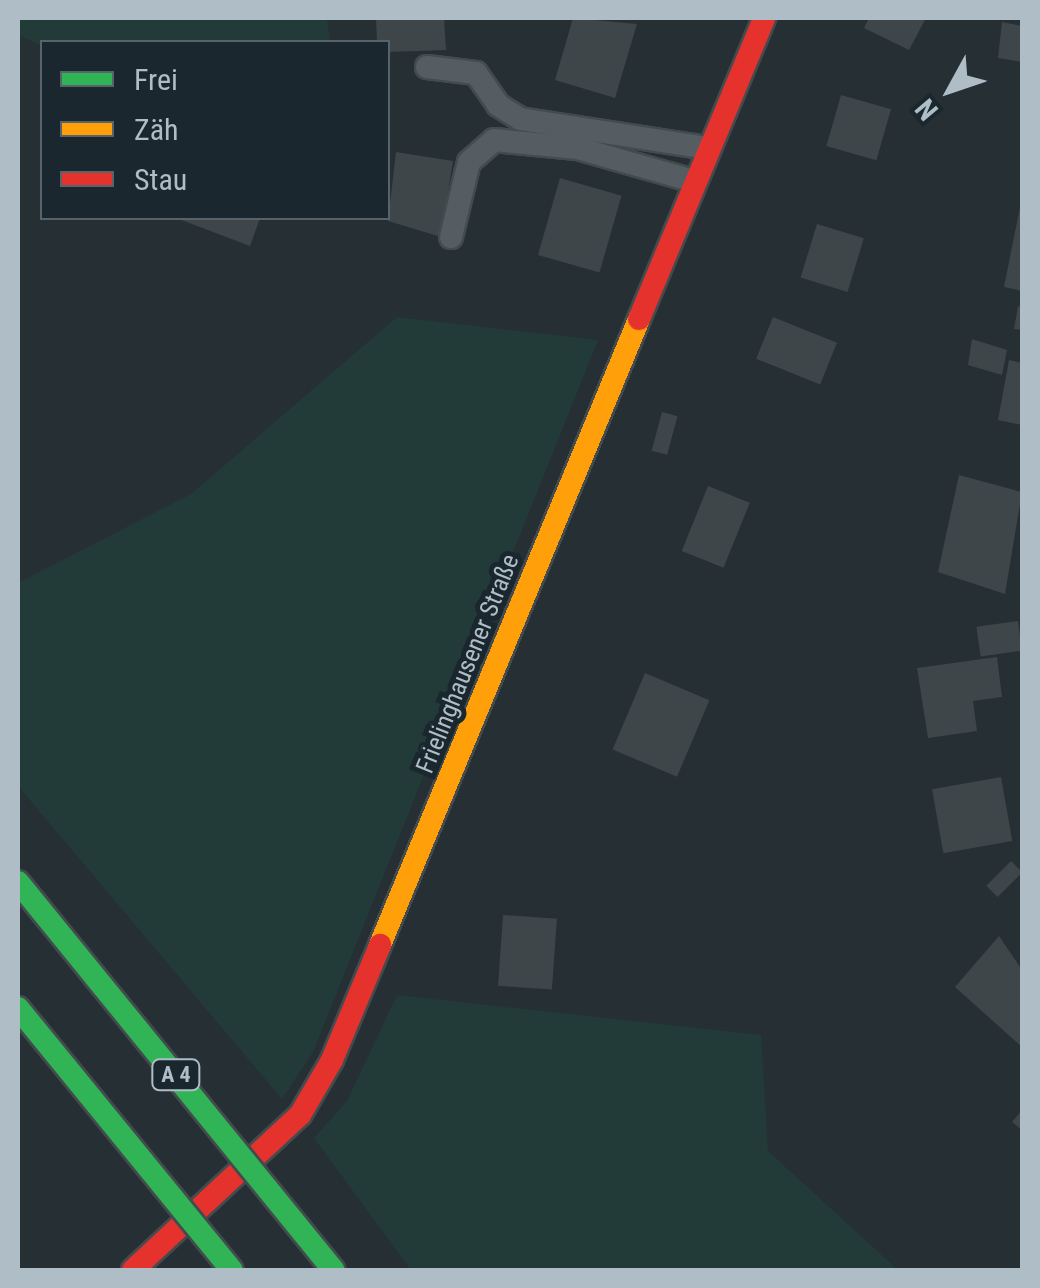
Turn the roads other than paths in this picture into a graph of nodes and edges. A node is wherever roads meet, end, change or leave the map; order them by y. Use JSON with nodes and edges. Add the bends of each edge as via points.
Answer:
{"nodes":[{"id":1,"x":764,"y":18,"type":"edge"},
{"id":2,"x":427,"y":67,"type":"dead end"},
{"id":3,"x":708,"y":148,"type":"junction"},
{"id":4,"x":694,"y":180,"type":"junction"},
{"id":5,"x":451,"y":237,"type":"dead end"},
{"id":6,"x":18,"y":882,"type":"edge"},
{"id":7,"x":18,"y":1008,"type":"edge"},
{"id":8,"x":133,"y":1270,"type":"edge"},
{"id":9,"x":232,"y":1270,"type":"edge"},
{"id":10,"x":333,"y":1270,"type":"edge"}],
"edges":[{"from":1,"to":3,"type":"main road","name":"Frielinghausener Straße"},
{"from":2,"to":3,"type":"lane","via":[[476,72],[498,105],[520,120]]},
{"from":3,"to":4,"type":"main road","name":"Frielinghausener Straße"},
{"from":4,"to":5,"type":"lane","via":[[576,148],[494,140],[469,162]]},
{"from":4,"to":8,"type":"main road","name":"Frielinghausener Straße","via":[[332,1060],[300,1115]]},
{"from":6,"to":10,"type":"main road","number":"A 4","bridge":true},
{"from":7,"to":9,"type":"main road","bridge":true}]}
